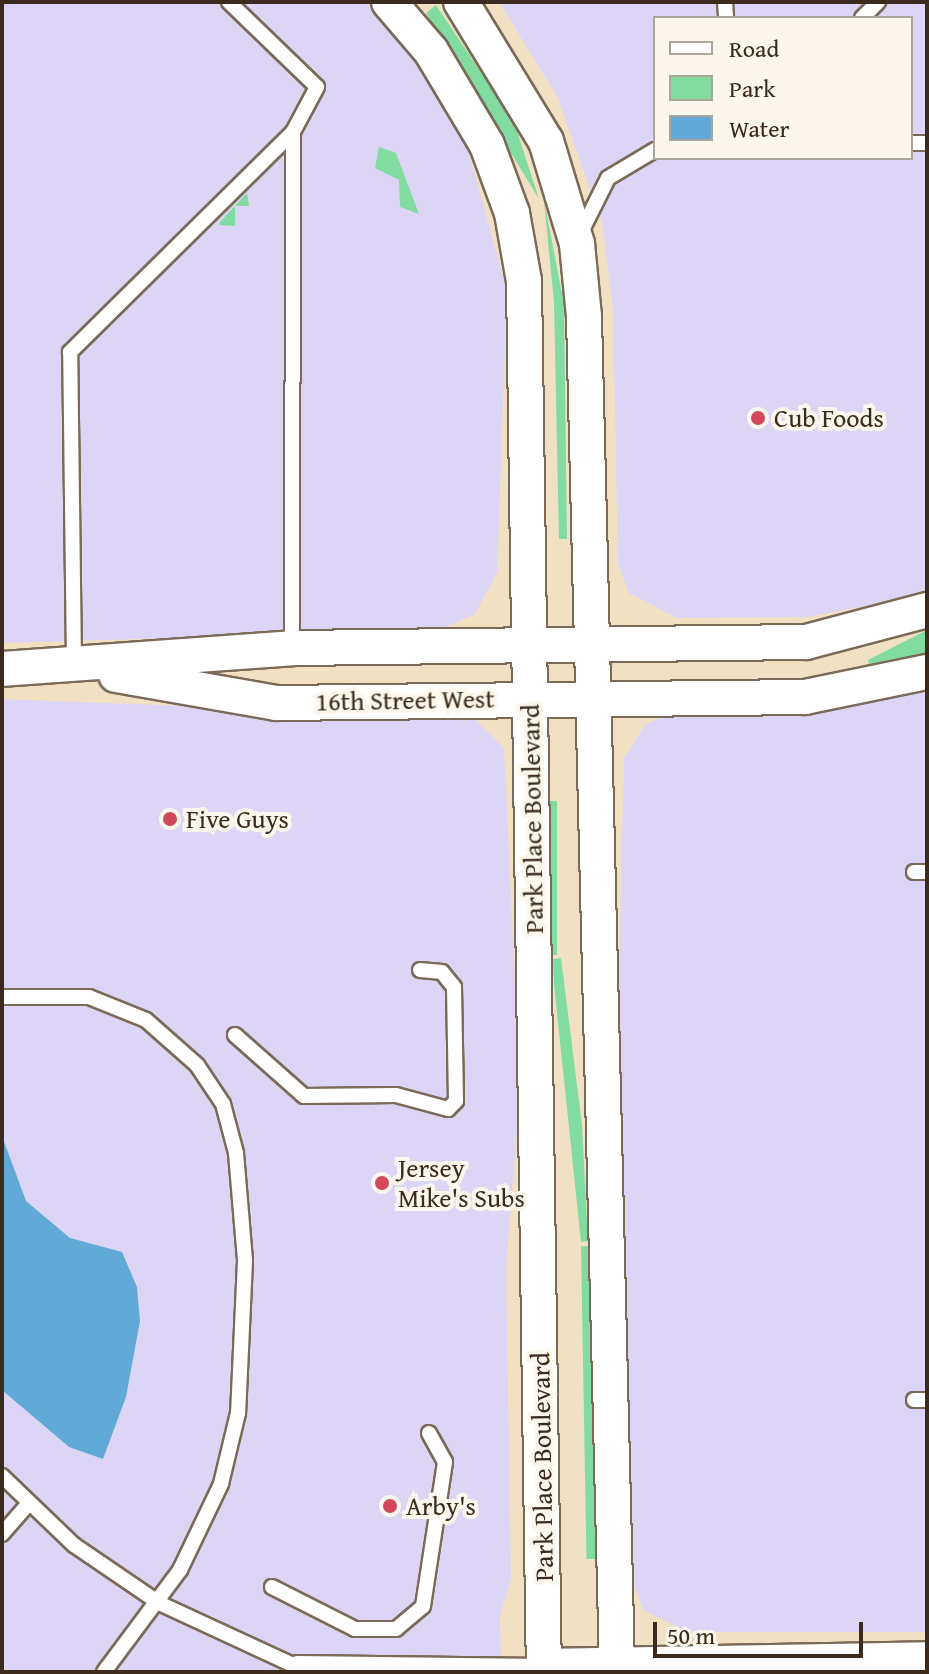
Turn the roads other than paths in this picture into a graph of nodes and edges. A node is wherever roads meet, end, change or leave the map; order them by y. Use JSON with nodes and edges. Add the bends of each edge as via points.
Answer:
{"nodes":[{"id":1,"x":229,"y":2,"type":"edge"},
{"id":2,"x":389,"y":2,"type":"edge"},
{"id":3,"x":461,"y":2,"type":"edge"},
{"id":4,"x":293,"y":132,"type":"junction"},
{"id":5,"x":653,"y":151,"type":"edge"},
{"id":6,"x":577,"y":244,"type":"junction"},
{"id":7,"x":927,"y":610,"type":"edge"},
{"id":8,"x":590,"y":644,"type":"junction"},
{"id":9,"x":529,"y":645,"type":"junction"},
{"id":10,"x":292,"y":648,"type":"junction"},
{"id":11,"x":74,"y":668,"type":"junction"},
{"id":12,"x":2,"y":669,"type":"edge"},
{"id":13,"x":927,"y":672,"type":"edge"},
{"id":14,"x":530,"y":698,"type":"junction"},
{"id":15,"x":590,"y":698,"type":"junction"},
{"id":16,"x":420,"y":970,"type":"dead end"},
{"id":17,"x":2,"y":997,"type":"edge"},
{"id":18,"x":235,"y":1035,"type":"dead end"},
{"id":19,"x":429,"y":1433,"type":"dead end"},
{"id":20,"x":2,"y":1476,"type":"edge"},
{"id":21,"x":29,"y":1503,"type":"junction"},
{"id":22,"x":2,"y":1534,"type":"edge"},
{"id":23,"x":272,"y":1587,"type":"dead end"},
{"id":24,"x":159,"y":1603,"type":"junction"},
{"id":25,"x":927,"y":1659,"type":"edge"},
{"id":26,"x":302,"y":1668,"type":"edge"},
{"id":27,"x":544,"y":1669,"type":"edge"},
{"id":28,"x":617,"y":1669,"type":"edge"},
{"id":29,"x":104,"y":1672,"type":"edge"}],
"edges":[{"from":1,"to":4,"type":"lane","via":[[317,87]]},
{"from":2,"to":9,"type":"street","name":"Park Place Boulevard","via":[[464,101],[512,213],[524,296]]},
{"from":3,"to":6,"type":"street","via":[[540,128]]},
{"from":4,"to":10,"type":"lane"},
{"from":4,"to":11,"type":"lane","via":[[70,352]]},
{"from":5,"to":6,"type":"lane","via":[[608,178]]},
{"from":6,"to":8,"type":"street"},
{"from":7,"to":8,"type":"street","name":"16th Street West","via":[[806,642]]},
{"from":8,"to":9,"type":"street","name":"16th Street West"},
{"from":8,"to":15,"type":"street"},
{"from":9,"to":10,"type":"street","name":"16th Street West"},
{"from":9,"to":14,"type":"street","name":"Park Place Boulevard"},
{"from":10,"to":11,"type":"street","name":"16th Street West"},
{"from":11,"to":12,"type":"street","name":"16th Street West"},
{"from":11,"to":14,"type":"street","name":"16th Street West","via":[[276,703]]},
{"from":13,"to":15,"type":"street","name":"16th Street West","via":[[805,697]]},
{"from":14,"to":15,"type":"street","name":"16th Street West"},
{"from":14,"to":27,"type":"street","name":"Park Place Boulevard"},
{"from":15,"to":28,"type":"street"},
{"from":16,"to":18,"type":"lane","via":[[442,972],[454,987],[456,1101],[448,1109],[396,1095],[304,1096]]},
{"from":17,"to":24,"type":"lane","via":[[89,997],[146,1020],[197,1065],[223,1104],[236,1153],[245,1261],[238,1413],[196,1545]]},
{"from":19,"to":23,"type":"lane","via":[[445,1462],[423,1606],[396,1629],[355,1629]]},
{"from":20,"to":21,"type":"lane"},
{"from":21,"to":22,"type":"lane"},
{"from":21,"to":24,"type":"lane","via":[[74,1545]]},
{"from":24,"to":26,"type":"lane"},
{"from":24,"to":29,"type":"lane"},
{"from":25,"to":28,"type":"street"},
{"from":26,"to":27,"type":"lane"},
{"from":27,"to":28,"type":"street"}]}
